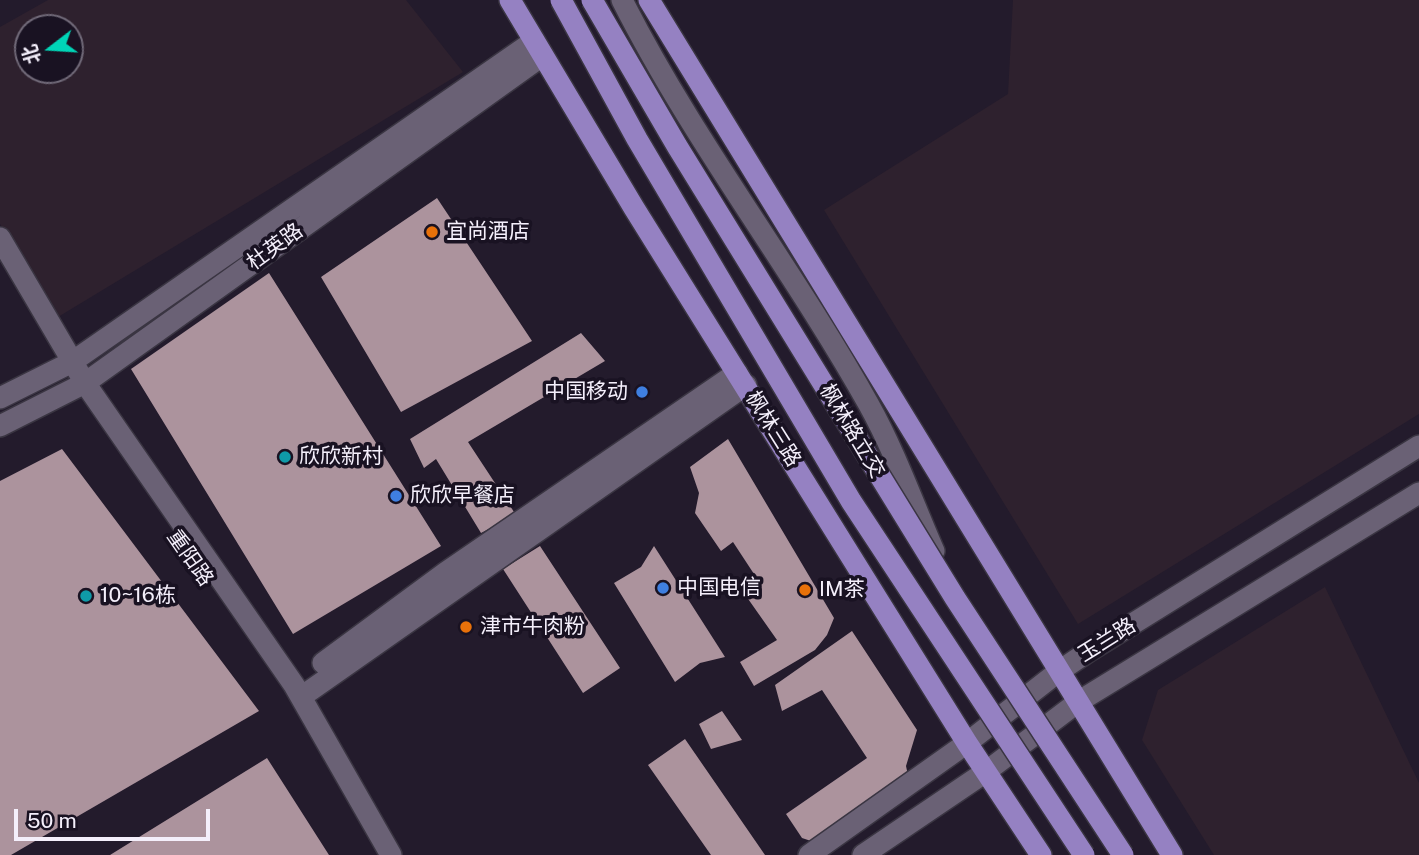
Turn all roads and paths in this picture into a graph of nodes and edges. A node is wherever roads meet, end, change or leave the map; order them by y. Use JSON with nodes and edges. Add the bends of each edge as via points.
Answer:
{"nodes":[{"id":1,"x":510,"y":0,"type":"edge"},
{"id":2,"x":561,"y":0,"type":"edge"},
{"id":3,"x":592,"y":0,"type":"edge"},
{"id":4,"x":622,"y":0,"type":"edge"},
{"id":5,"x":650,"y":1,"type":"edge"},
{"id":6,"x":538,"y":49,"type":"junction"},
{"id":7,"x":0,"y":238,"type":"edge"},
{"id":8,"x":0,"y":263,"type":"edge"},
{"id":9,"x":66,"y":365,"type":"junction"},
{"id":10,"x":741,"y":379,"type":"junction"},
{"id":11,"x":80,"y":386,"type":"junction"},
{"id":12,"x":0,"y":398,"type":"edge"},
{"id":13,"x":0,"y":426,"type":"edge"},
{"id":14,"x":1419,"y":446,"type":"edge"},
{"id":15,"x":1419,"y":493,"type":"edge"},
{"id":16,"x":955,"y":598,"type":"junction"},
{"id":17,"x":1058,"y":672,"type":"junction"},
{"id":18,"x":298,"y":691,"type":"junction"},
{"id":19,"x":1078,"y":702,"type":"junction"},
{"id":20,"x":967,"y":743,"type":"junction"},
{"id":21,"x":987,"y":771,"type":"junction"},
{"id":22,"x":375,"y":855,"type":"edge"},
{"id":23,"x":391,"y":855,"type":"edge"},
{"id":24,"x":809,"y":855,"type":"edge"},
{"id":25,"x":863,"y":855,"type":"edge"},
{"id":26,"x":1041,"y":855,"type":"edge"},
{"id":27,"x":1084,"y":855,"type":"edge"},
{"id":28,"x":1123,"y":855,"type":"edge"},
{"id":29,"x":1172,"y":855,"type":"edge"}],
"edges":[{"from":1,"to":6,"type":"main road","name":"枫林三路"},
{"from":2,"to":27,"type":"main road","name":"枫林路立交","bridge":true,"via":[[637,139],[851,502]]},
{"from":3,"to":16,"type":"main road","name":"枫林路立交","bridge":true},
{"from":4,"to":16,"type":"street","bridge":true,"via":[[688,116],[869,406]]},
{"from":5,"to":17,"type":"main road"},
{"from":6,"to":9,"type":"street","name":"杜英路"},
{"from":6,"to":10,"type":"main road","name":"枫林三路"},
{"from":6,"to":11,"type":"street","name":"杜英路"},
{"from":7,"to":9,"type":"street","name":"重阳路"},
{"from":8,"to":9,"type":"street","name":"重阳路"},
{"from":9,"to":11,"type":"street","name":"重阳路"},
{"from":9,"to":12,"type":"street","name":"杜英路"},
{"from":10,"to":18,"type":"street","via":[[445,573]]},
{"from":10,"to":20,"type":"main road","name":"枫林三路"},
{"from":11,"to":13,"type":"street","name":"杜英路"},
{"from":11,"to":18,"type":"street","name":"重阳路"},
{"from":11,"to":22,"type":"street","name":"重阳路","via":[[283,691]]},
{"from":14,"to":17,"type":"street","name":"玉兰路"},
{"from":15,"to":19,"type":"street","name":"玉兰路"},
{"from":16,"to":28,"type":"main road","name":"枫林路立交","bridge":true},
{"from":17,"to":19,"type":"main road"},
{"from":17,"to":20,"type":"street","name":"玉兰路"},
{"from":18,"to":23,"type":"street","name":"重阳路"},
{"from":19,"to":21,"type":"street","name":"玉兰路"},
{"from":19,"to":29,"type":"main road"},
{"from":20,"to":21,"type":"main road","name":"枫林三路"},
{"from":20,"to":24,"type":"street","name":"玉兰路"},
{"from":21,"to":25,"type":"street","name":"玉兰路"},
{"from":21,"to":26,"type":"main road","name":"枫林三路"}]}
